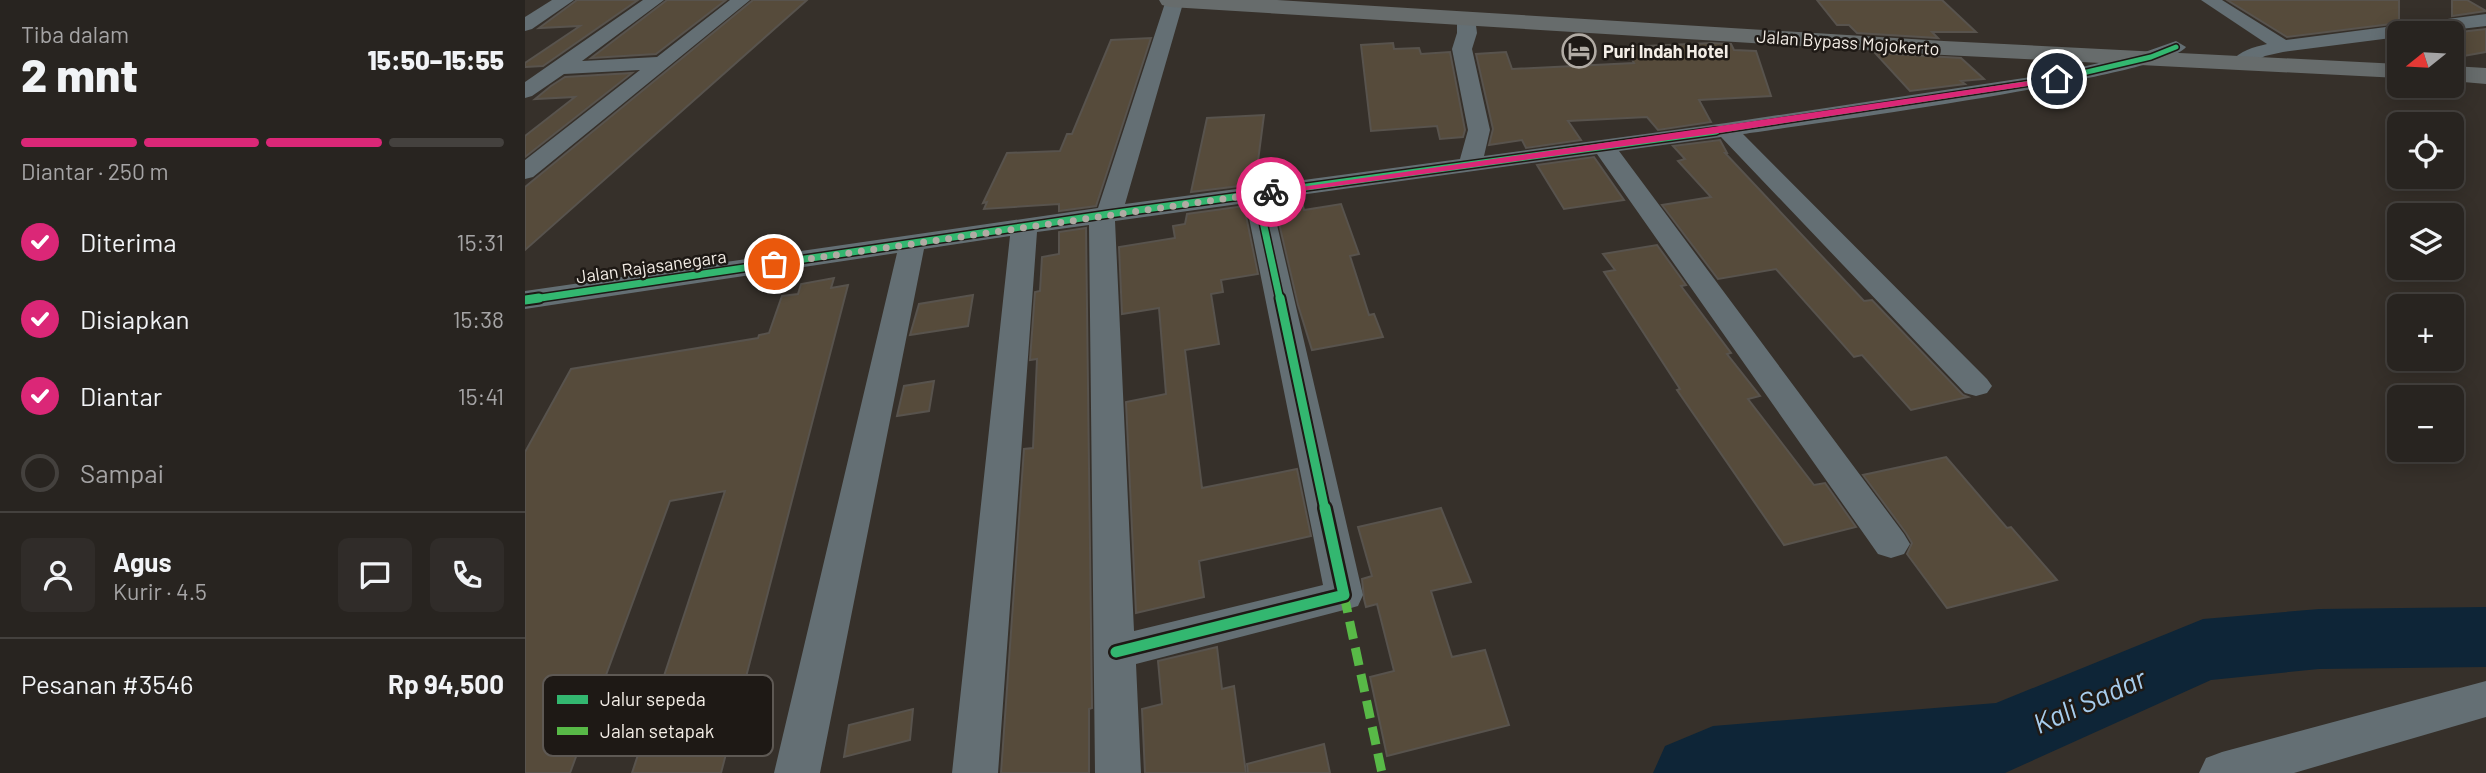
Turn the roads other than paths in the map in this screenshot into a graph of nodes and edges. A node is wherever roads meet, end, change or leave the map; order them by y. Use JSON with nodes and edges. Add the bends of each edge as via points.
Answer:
{"nodes":[{"id":1,"x":565,"y":0,"type":"edge"},
{"id":2,"x":655,"y":0,"type":"edge"},
{"id":3,"x":741,"y":0,"type":"edge"},
{"id":4,"x":1173,"y":0,"type":"edge"},
{"id":5,"x":1328,"y":0,"type":"edge"},
{"id":6,"x":2210,"y":0,"type":"edge"},
{"id":7,"x":1466,"y":18,"type":"junction"},
{"id":8,"x":2486,"y":20,"type":"edge"},
{"id":9,"x":525,"y":26,"type":"edge"},
{"id":10,"x":2283,"y":46,"type":"junction"},
{"id":11,"x":2176,"y":47,"type":"junction"},
{"id":12,"x":2151,"y":57,"type":"junction"},
{"id":13,"x":2250,"y":57,"type":"junction"},
{"id":14,"x":2387,"y":60,"type":"edge"},
{"id":15,"x":661,"y":63,"type":"junction"},
{"id":16,"x":2464,"y":64,"type":"edge"},
{"id":17,"x":2486,"y":65,"type":"edge"},
{"id":18,"x":558,"y":68,"type":"junction"},
{"id":19,"x":525,"y":70,"type":"edge"},
{"id":20,"x":2387,"y":70,"type":"edge"},
{"id":21,"x":2464,"y":75,"type":"edge"},
{"id":22,"x":2486,"y":76,"type":"edge"},
{"id":23,"x":525,"y":92,"type":"edge"},
{"id":24,"x":1726,"y":130,"type":"junction"},
{"id":25,"x":1603,"y":146,"type":"junction"},
{"id":26,"x":1470,"y":165,"type":"junction"},
{"id":27,"x":525,"y":173,"type":"edge"},
{"id":28,"x":1257,"y":194,"type":"junction"},
{"id":29,"x":1106,"y":214,"type":"junction"},
{"id":30,"x":1024,"y":227,"type":"junction"},
{"id":31,"x":912,"y":244,"type":"junction"},
{"id":32,"x":525,"y":300,"type":"edge"},
{"id":33,"x":1976,"y":386,"type":"dead end"},
{"id":34,"x":1891,"y":544,"type":"dead end"},
{"id":35,"x":1117,"y":652,"type":"junction"},
{"id":36,"x":2486,"y":699,"type":"edge"},
{"id":37,"x":797,"y":773,"type":"edge"},
{"id":38,"x":975,"y":773,"type":"edge"},
{"id":39,"x":1118,"y":773,"type":"edge"},
{"id":40,"x":2222,"y":773,"type":"edge"}],
"edges":[{"from":1,"to":9,"type":"street"},
{"from":2,"to":18,"type":"street"},
{"from":3,"to":15,"type":"street"},
{"from":4,"to":7,"type":"highway","name":"Jalan Bypass Mojokerto"},
{"from":4,"to":29,"type":"street"},
{"from":5,"to":11,"type":"highway","name":"Jalan Bypass Mojokerto"},
{"from":6,"to":10,"type":"street"},
{"from":7,"to":12,"type":"highway","name":"Jalan Bypass Mojokerto"},
{"from":7,"to":26,"type":"street","via":[[1462,48],[1479,130]]},
{"from":8,"to":10,"type":"street"},
{"from":10,"to":13,"type":"street"},
{"from":11,"to":12,"type":"street","name":"Jalan Rajasanegara"},
{"from":11,"to":13,"type":"highway","name":"Jalan Bypass Mojokerto"},
{"from":12,"to":13,"type":"highway","name":"Jalan Bypass Mojokerto"},
{"from":12,"to":24,"type":"street","name":"Jalan Rajasanegara","via":[[2057,79]]},
{"from":13,"to":14,"type":"highway","name":"Jalan Bypass Mojokerto"},
{"from":13,"to":20,"type":"highway","name":"Jalan Bypass Mojokerto"},
{"from":15,"to":18,"type":"street"},
{"from":15,"to":27,"type":"street"},
{"from":16,"to":17,"type":"highway"},
{"from":18,"to":19,"type":"street"},
{"from":18,"to":23,"type":"street"},
{"from":21,"to":22,"type":"highway"},
{"from":24,"to":25,"type":"street","name":"Jalan Rajasanegara"},
{"from":24,"to":33,"type":"street"},
{"from":25,"to":26,"type":"street","name":"Jalan Rajasanegara"},
{"from":25,"to":34,"type":"street"},
{"from":26,"to":28,"type":"street","name":"Jalan Rajasanegara"},
{"from":28,"to":29,"type":"street","name":"Jalan Rajasanegara"},
{"from":28,"to":35,"type":"street","via":[[1344,595]]},
{"from":29,"to":30,"type":"street","name":"Jalan Rajasanegara"},
{"from":29,"to":35,"type":"street"},
{"from":30,"to":31,"type":"street","name":"Jalan Rajasanegara"},
{"from":30,"to":38,"type":"street"},
{"from":31,"to":32,"type":"street","name":"Jalan Rajasanegara"},
{"from":31,"to":37,"type":"street"},
{"from":35,"to":39,"type":"street"},
{"from":36,"to":40,"type":"street"}]}
